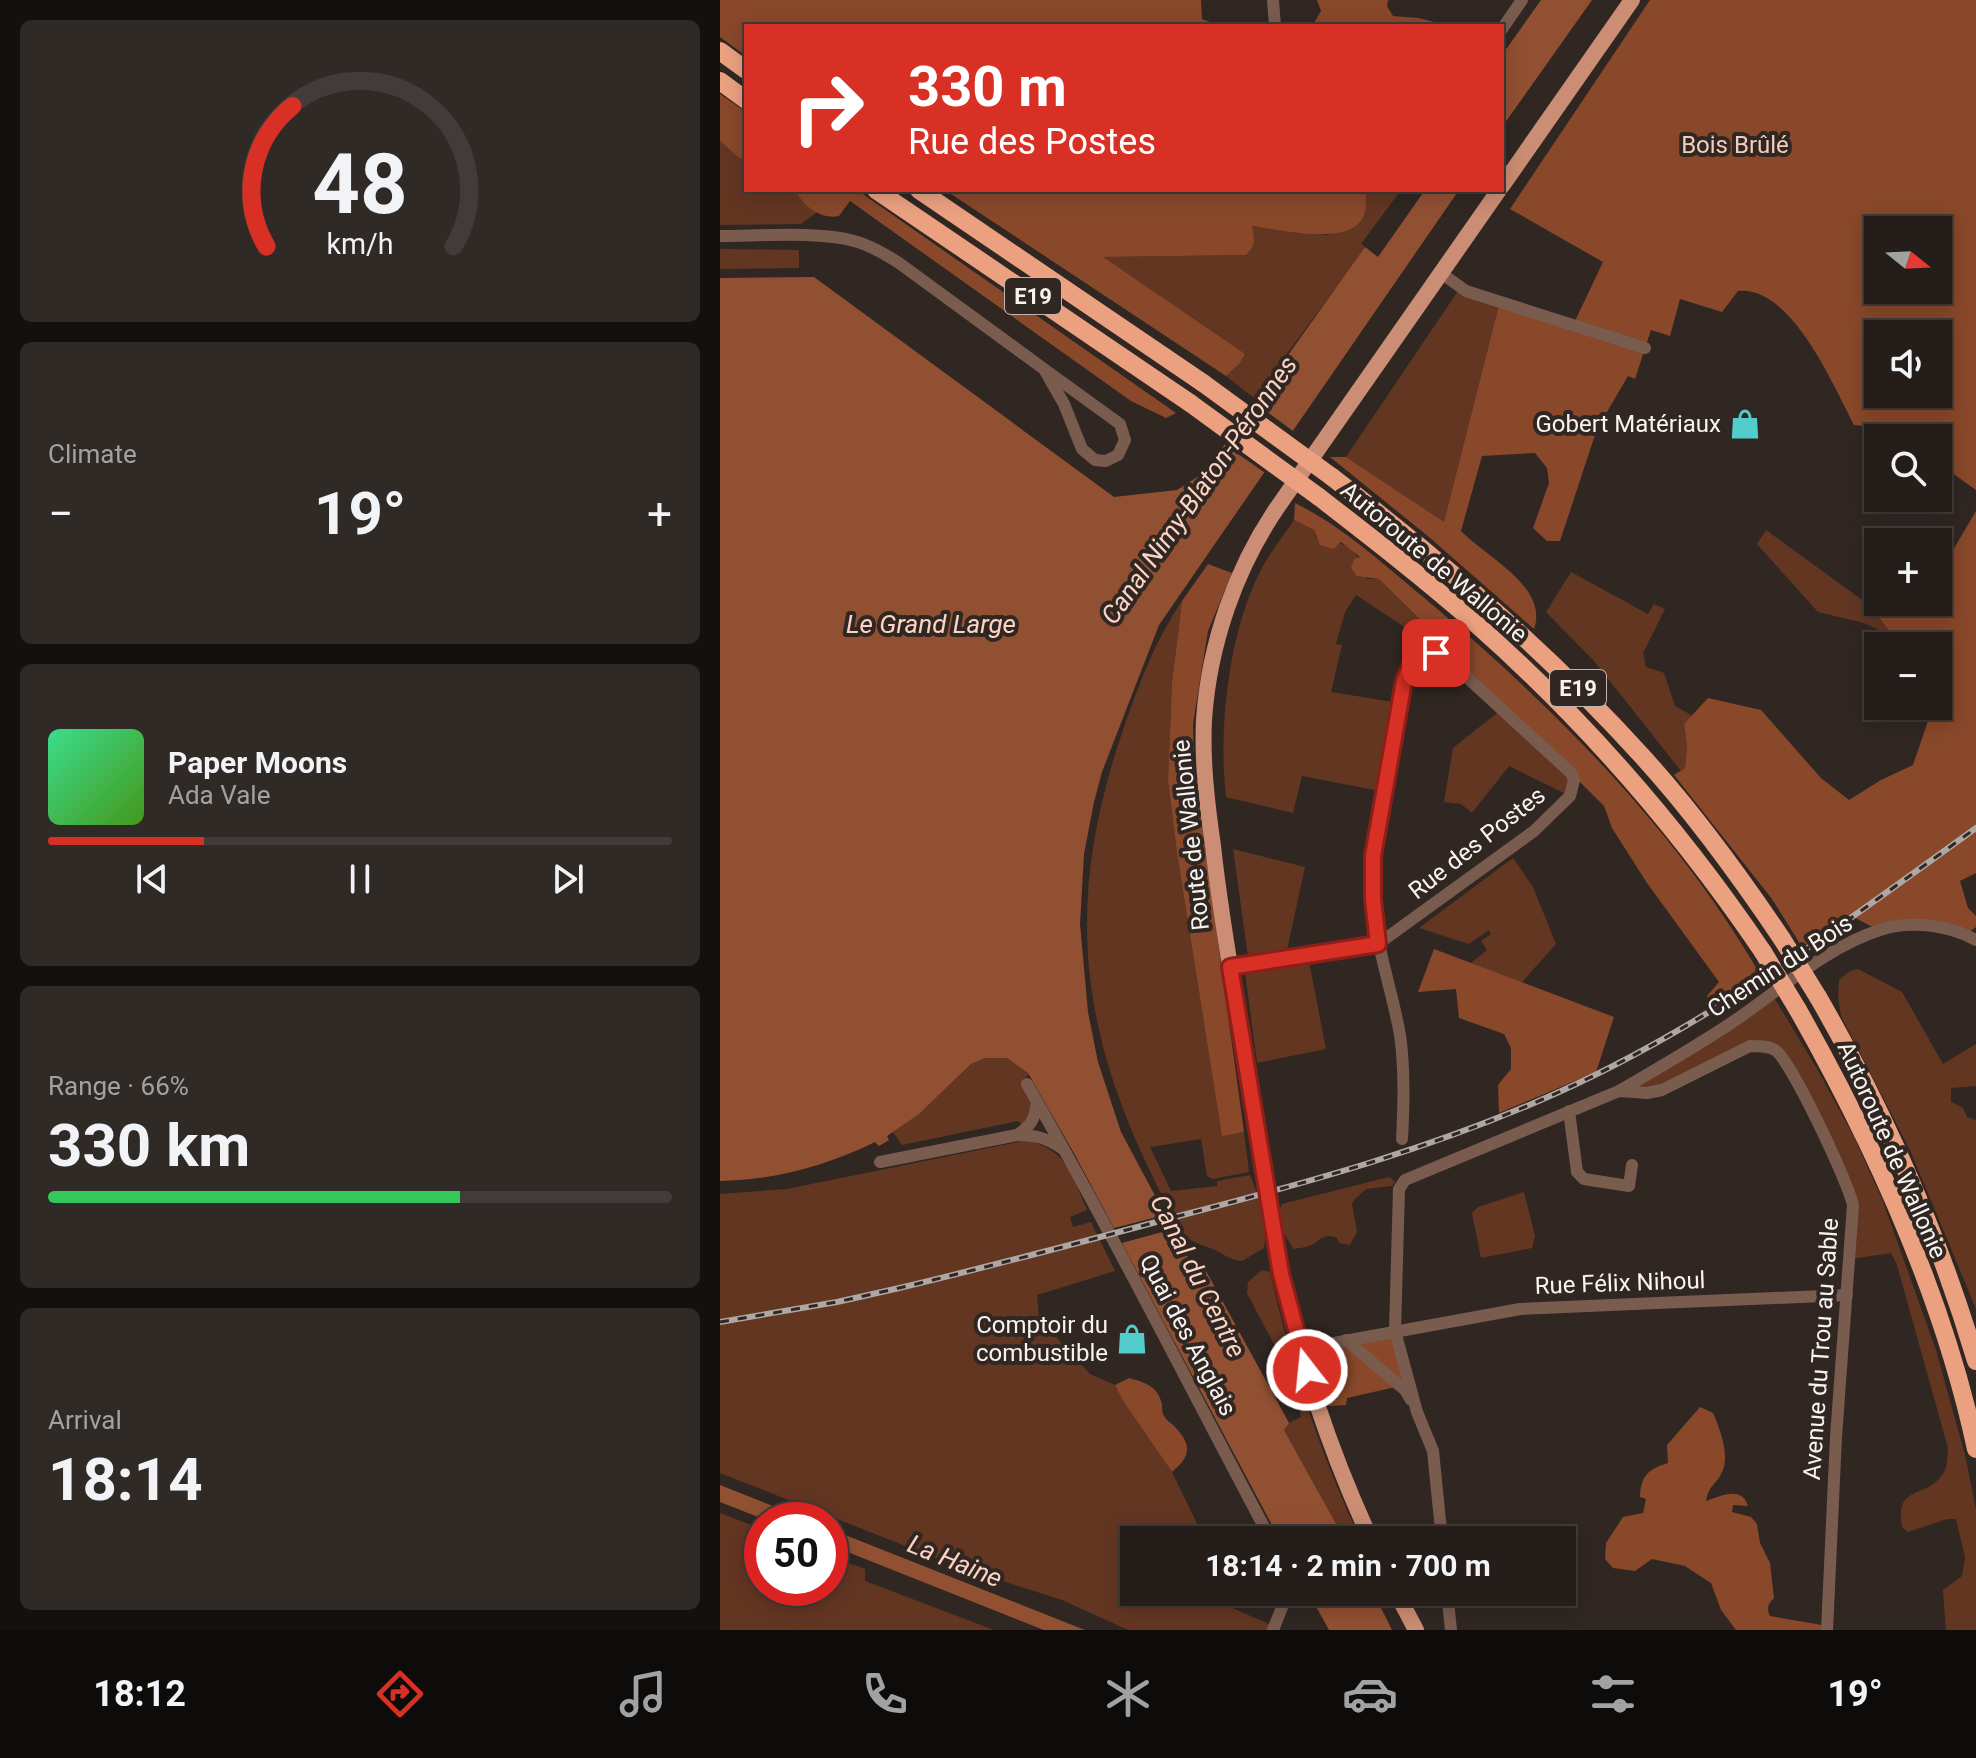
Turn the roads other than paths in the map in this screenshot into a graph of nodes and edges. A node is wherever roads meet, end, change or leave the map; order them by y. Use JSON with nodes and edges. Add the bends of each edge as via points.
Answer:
{"nodes":[{"id":1,"x":1273,"y":0,"type":"edge"},
{"id":2,"x":1522,"y":0,"type":"edge"},
{"id":3,"x":1632,"y":0,"type":"edge"},
{"id":4,"x":1275,"y":24,"type":"edge"},
{"id":5,"x":1504,"y":26,"type":"edge"},
{"id":6,"x":720,"y":51,"type":"edge"},
{"id":7,"x":744,"y":69,"type":"edge"},
{"id":8,"x":720,"y":81,"type":"edge"},
{"id":9,"x":744,"y":99,"type":"edge"},
{"id":10,"x":1504,"y":184,"type":"edge"},
{"id":11,"x":879,"y":192,"type":"edge"},
{"id":12,"x":922,"y":192,"type":"edge"},
{"id":13,"x":1498,"y":192,"type":"edge"},
{"id":14,"x":720,"y":236,"type":"edge"},
{"id":15,"x":1441,"y":273,"type":"junction"},
{"id":16,"x":1645,"y":348,"type":"dead end"},
{"id":17,"x":1044,"y":369,"type":"junction"},
{"id":18,"x":1976,"y":940,"type":"edge"},
{"id":19,"x":1378,"y":944,"type":"junction"},
{"id":20,"x":1230,"y":967,"type":"junction"},
{"id":21,"x":1027,"y":1084,"type":"dead end"},
{"id":22,"x":1619,"y":1091,"type":"junction"},
{"id":23,"x":1037,"y":1102,"type":"junction"},
{"id":24,"x":1569,"y":1111,"type":"junction"},
{"id":25,"x":1017,"y":1135,"type":"junction"},
{"id":26,"x":1402,"y":1139,"type":"dead end"},
{"id":27,"x":1065,"y":1151,"type":"junction"},
{"id":28,"x":880,"y":1162,"type":"dead end"},
{"id":29,"x":1632,"y":1165,"type":"dead end"},
{"id":30,"x":1847,"y":1295,"type":"junction"},
{"id":31,"x":1395,"y":1331,"type":"junction"},
{"id":32,"x":1346,"y":1340,"type":"junction"},
{"id":33,"x":1301,"y":1349,"type":"junction"},
{"id":34,"x":1976,"y":1361,"type":"edge"},
{"id":35,"x":1416,"y":1409,"type":"junction"},
{"id":36,"x":1976,"y":1449,"type":"edge"},
{"id":37,"x":1264,"y":1526,"type":"edge"},
{"id":38,"x":1365,"y":1526,"type":"edge"},
{"id":39,"x":1441,"y":1526,"type":"edge"},
{"id":40,"x":1282,"y":1606,"type":"edge"},
{"id":41,"x":1403,"y":1606,"type":"edge"},
{"id":42,"x":1448,"y":1606,"type":"edge"},
{"id":43,"x":1273,"y":1630,"type":"edge"},
{"id":44,"x":1416,"y":1630,"type":"edge"},
{"id":45,"x":1451,"y":1630,"type":"edge"},
{"id":46,"x":1827,"y":1630,"type":"edge"}],
"edges":[{"from":1,"to":4,"type":"street"},
{"from":2,"to":5,"type":"street"},
{"from":3,"to":10,"type":"main road","name":"Route de Wallonie"},
{"from":6,"to":7,"type":"highway"},
{"from":8,"to":9,"type":"highway"},
{"from":11,"to":36,"type":"highway","name":"Autoroute de Wallonie","number":"E19","bridge":true,"via":[[1319,497],[1477,624],[1624,772],[1691,851],[1763,952],[1856,1117],[1939,1319]]},
{"from":12,"to":34,"type":"highway","name":"Autoroute de Wallonie","number":"E19","bridge":true,"via":[[1203,383],[1430,553],[1570,680],[1644,757],[1710,836],[1782,939],[1878,1105],[1923,1206]]},
{"from":13,"to":15,"type":"main road","name":"Route de Wallonie"},
{"from":14,"to":17,"type":"street","via":[[828,237],[875,248]]},
{"from":15,"to":16,"type":"street","via":[[1466,291]]},
{"from":15,"to":20,"type":"main road","name":"Route de Wallonie","via":[[1267,523],[1223,620],[1209,683],[1204,753]]},
{"from":17,"to":17,"type":"street","via":[[1120,424],[1125,440],[1118,455],[1106,461],[1088,456]]},
{"from":18,"to":22,"type":"street","name":"Chemin du Bois","via":[[1917,925],[1878,930],[1830,954],[1724,1028]]},
{"from":19,"to":19,"type":"street","name":"Rue des Postes","via":[[1534,831],[1566,802],[1573,786],[1571,773],[1436,653],[1419,656],[1404,681],[1373,856]]},
{"from":19,"to":20,"type":"street","name":"Rue des Postes"},
{"from":19,"to":26,"type":"street","name":"Rue des Postes","via":[[1403,1063]]},
{"from":20,"to":33,"type":"main road","name":"Route de Wallonie","via":[[1278,1255]]},
{"from":21,"to":23,"type":"street","name":"Quai des Anglais"},
{"from":22,"to":24,"type":"street","name":"Avenue du Trou au Sable"},
{"from":22,"to":30,"type":"street","name":"Avenue du Trou au Sable","via":[[1662,1090],[1750,1046],[1774,1050],[1783,1058],[1851,1193],[1854,1220]]},
{"from":23,"to":25,"type":"street","via":[[1030,1127]]},
{"from":23,"to":27,"type":"street","name":"Quai des Anglais"},
{"from":24,"to":29,"type":"street","via":[[1577,1172],[1584,1179],[1629,1186]]},
{"from":24,"to":31,"type":"street","name":"Avenue du Trou au Sable","via":[[1405,1180],[1399,1189],[1397,1219]]},
{"from":25,"to":27,"type":"street","via":[[1037,1135]]},
{"from":25,"to":28,"type":"street"},
{"from":27,"to":37,"type":"street","name":"Quai des Anglais"},
{"from":30,"to":31,"type":"street","name":"Rue Félix Nihoul","via":[[1520,1309]]},
{"from":30,"to":46,"type":"street","name":"Avenue du Trou au Sable"},
{"from":31,"to":32,"type":"street"},
{"from":31,"to":35,"type":"street"},
{"from":32,"to":33,"type":"street"},
{"from":32,"to":35,"type":"street","via":[[1405,1390]]},
{"from":33,"to":38,"type":"main road","name":"Route de Wallonie"},
{"from":35,"to":39,"type":"street","via":[[1433,1451]]},
{"from":40,"to":43,"type":"street"},
{"from":41,"to":44,"type":"main road"},
{"from":42,"to":45,"type":"street"}]}
